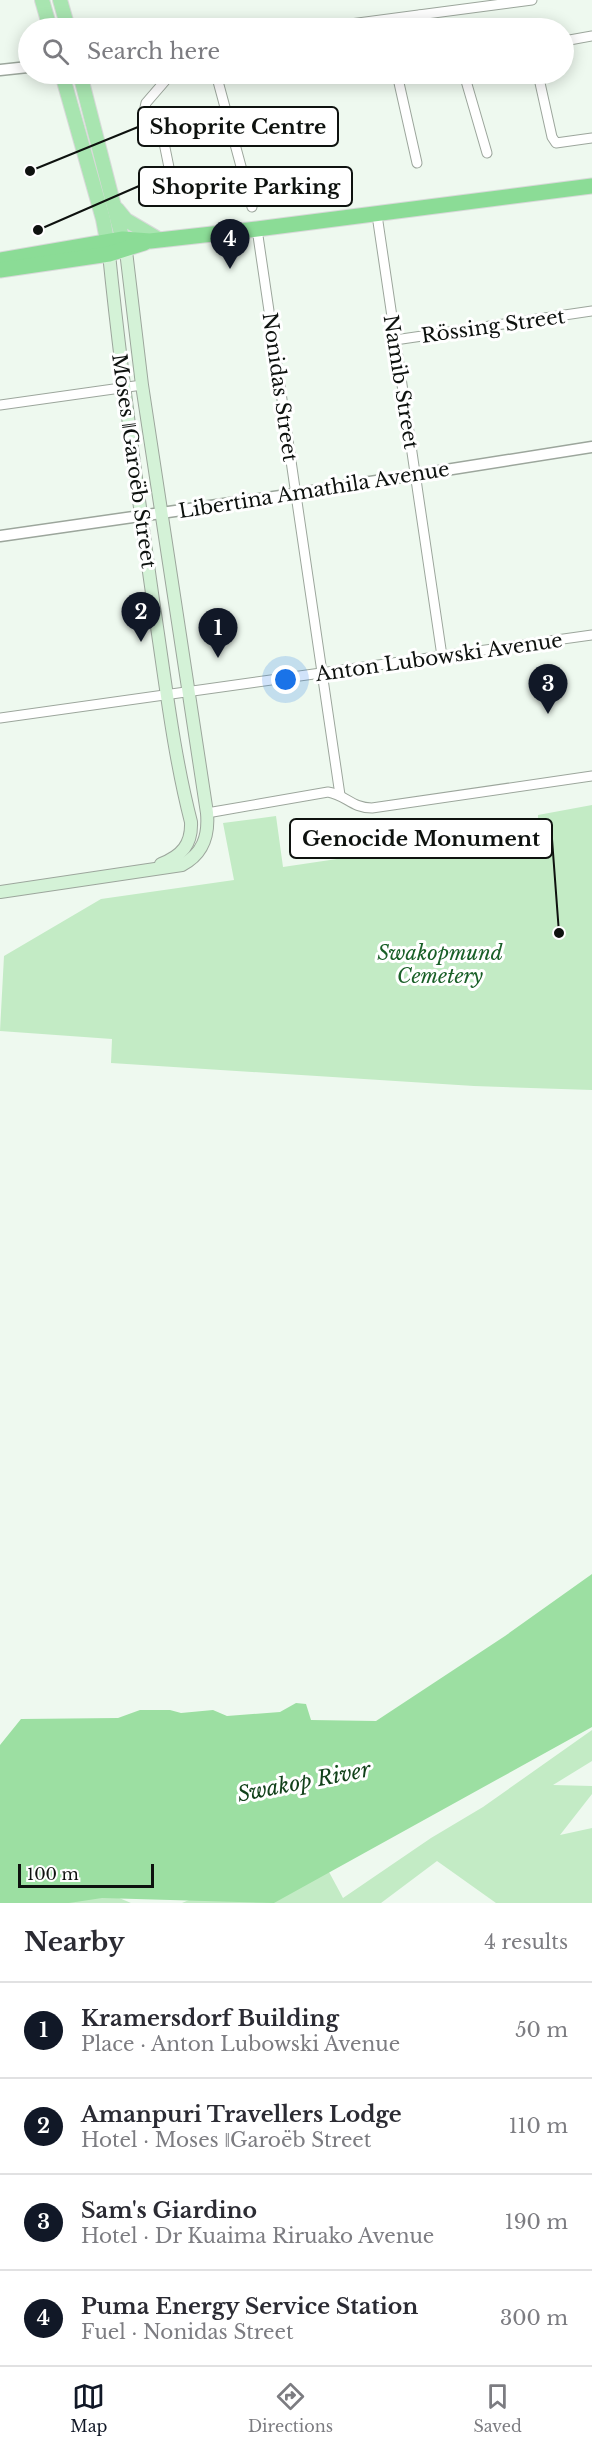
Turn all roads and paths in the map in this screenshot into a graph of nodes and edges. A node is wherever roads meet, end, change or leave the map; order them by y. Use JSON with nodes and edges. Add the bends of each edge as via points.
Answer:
{"nodes":[{"id":1,"x":42,"y":0,"type":"edge"},
{"id":2,"x":60,"y":0,"type":"edge"},
{"id":3,"x":532,"y":0,"type":"edge"},
{"id":4,"x":420,"y":15,"type":"junction"},
{"id":5,"x":47,"y":18,"type":"edge"},
{"id":6,"x":65,"y":18,"type":"edge"},
{"id":7,"x":397,"y":18,"type":"edge"},
{"id":8,"x":421,"y":18,"type":"edge"},
{"id":9,"x":592,"y":36,"type":"edge"},
{"id":10,"x":574,"y":39,"type":"edge"},
{"id":11,"x":18,"y":68,"type":"edge"},
{"id":12,"x":0,"y":70,"type":"edge"},
{"id":13,"x":65,"y":84,"type":"edge"},
{"id":14,"x":83,"y":84,"type":"edge"},
{"id":15,"x":162,"y":84,"type":"edge"},
{"id":16,"x":219,"y":84,"type":"edge"},
{"id":17,"x":399,"y":84,"type":"edge"},
{"id":18,"x":467,"y":84,"type":"edge"},
{"id":19,"x":540,"y":84,"type":"edge"},
{"id":20,"x":592,"y":138,"type":"edge"},
{"id":21,"x":487,"y":153,"type":"dead end"},
{"id":22,"x":417,"y":163,"type":"dead end"},
{"id":23,"x":592,"y":186,"type":"edge"},
{"id":24,"x":172,"y":187,"type":"dead end"},
{"id":25,"x":116,"y":207,"type":"junction"},
{"id":26,"x":252,"y":207,"type":"dead end"},
{"id":27,"x":377,"y":215,"type":"junction"},
{"id":28,"x":256,"y":229,"type":"junction"},
{"id":29,"x":155,"y":241,"type":"junction"},
{"id":30,"x":124,"y":245,"type":"junction"},
{"id":31,"x":108,"y":249,"type":"junction"},
{"id":32,"x":0,"y":260,"type":"edge"},
{"id":33,"x":0,"y":270,"type":"edge"},
{"id":34,"x":592,"y":311,"type":"edge"},
{"id":35,"x":395,"y":340,"type":"junction"},
{"id":36,"x":142,"y":385,"type":"junction"},
{"id":37,"x":123,"y":387,"type":"junction"},
{"id":38,"x":0,"y":405,"type":"edge"},
{"id":39,"x":592,"y":447,"type":"edge"},
{"id":40,"x":416,"y":474,"type":"junction"},
{"id":41,"x":294,"y":494,"type":"junction"},
{"id":42,"x":161,"y":513,"type":"junction"},
{"id":43,"x":141,"y":517,"type":"junction"},
{"id":44,"x":0,"y":536,"type":"edge"},
{"id":45,"x":592,"y":635,"type":"edge"},
{"id":46,"x":442,"y":656,"type":"junction"},
{"id":47,"x":321,"y":674,"type":"junction"},
{"id":48,"x":188,"y":693,"type":"junction"},
{"id":49,"x":167,"y":695,"type":"junction"},
{"id":50,"x":0,"y":718,"type":"edge"},
{"id":51,"x":592,"y":776,"type":"edge"},
{"id":52,"x":340,"y":795,"type":"junction"},
{"id":53,"x":207,"y":813,"type":"junction"},
{"id":54,"x":144,"y":871,"type":"junction"},
{"id":55,"x":0,"y":892,"type":"edge"}],
"edges":[{"from":1,"to":5,"type":"main road"},
{"from":2,"to":6,"type":"main road"},
{"from":3,"to":4,"type":"street"},
{"from":4,"to":7,"type":"street"},
{"from":4,"to":8,"type":"street"},
{"from":9,"to":10,"type":"street"},
{"from":11,"to":12,"type":"street"},
{"from":13,"to":31,"type":"main road","name":"Moses ǁGaroëb Street"},
{"from":14,"to":25,"type":"main road","name":"Moses ǁGaroëb Street"},
{"from":15,"to":24,"type":"street","via":[[146,103],[144,112],[164,138]]},
{"from":16,"to":26,"type":"street"},
{"from":17,"to":22,"type":"street"},
{"from":18,"to":21,"type":"street"},
{"from":19,"to":20,"type":"street","via":[[556,143]]},
{"from":23,"to":27,"type":"highway"},
{"from":25,"to":29,"type":"main road","via":[[126,220]]},
{"from":25,"to":30,"type":"main road","name":"Moses ǁGaroëb Street"},
{"from":27,"to":28,"type":"highway"},
{"from":27,"to":35,"type":"street","name":"Namib Street"},
{"from":28,"to":29,"type":"highway"},
{"from":28,"to":41,"type":"street","name":"Nonidas Street"},
{"from":29,"to":30,"type":"highway"},
{"from":30,"to":31,"type":"highway"},
{"from":30,"to":36,"type":"main road","name":"Moses ǁGaroëb Street"},
{"from":31,"to":32,"type":"highway"},
{"from":31,"to":33,"type":"highway"},
{"from":31,"to":37,"type":"main road","name":"Moses ǁGaroëb Street"},
{"from":34,"to":35,"type":"street","name":"Rössing Street"},
{"from":35,"to":40,"type":"street","name":"Namib Street"},
{"from":36,"to":37,"type":"street"},
{"from":36,"to":42,"type":"main road","name":"Moses ǁGaroëb Street"},
{"from":37,"to":38,"type":"street"},
{"from":37,"to":43,"type":"main road","name":"Moses ǁGaroëb Street"},
{"from":39,"to":40,"type":"street","name":"Libertina Amathila Avenue"},
{"from":40,"to":41,"type":"street","name":"Libertina Amathila Avenue"},
{"from":40,"to":46,"type":"street","name":"Namib Street"},
{"from":41,"to":42,"type":"street","name":"Libertina Amathila Avenue"},
{"from":41,"to":47,"type":"street","name":"Nonidas Street"},
{"from":42,"to":43,"type":"street","name":"Libertina Amathila Avenue"},
{"from":42,"to":48,"type":"main road","name":"Moses ǁGaroëb Street"},
{"from":43,"to":44,"type":"street","name":"Libertina Amathila Avenue"},
{"from":43,"to":49,"type":"main road","name":"Moses ǁGaroëb Street"},
{"from":45,"to":46,"type":"street","name":"Anton Lubowski Avenue"},
{"from":46,"to":47,"type":"street","name":"Anton Lubowski Avenue"},
{"from":47,"to":48,"type":"street","name":"Anton Lubowski Avenue"},
{"from":47,"to":52,"type":"street","name":"Nonidas Street"},
{"from":48,"to":49,"type":"street","name":"Anton Lubowski Avenue"},
{"from":48,"to":53,"type":"main road","name":"Moses ǁGaroëb Street"},
{"from":49,"to":50,"type":"street","name":"Anton Lubowski Avenue"},
{"from":49,"to":54,"type":"main road","name":"Moses ǁGaroëb Street","via":[[192,834],[180,855]]},
{"from":51,"to":52,"type":"street","via":[[372,808],[358,807]]},
{"from":52,"to":53,"type":"street","via":[[321,793]]},
{"from":53,"to":54,"type":"main road","name":"Moses ǁGaroëb Street","via":[[205,842],[196,855],[182,865]]},
{"from":54,"to":55,"type":"main road"}]}
